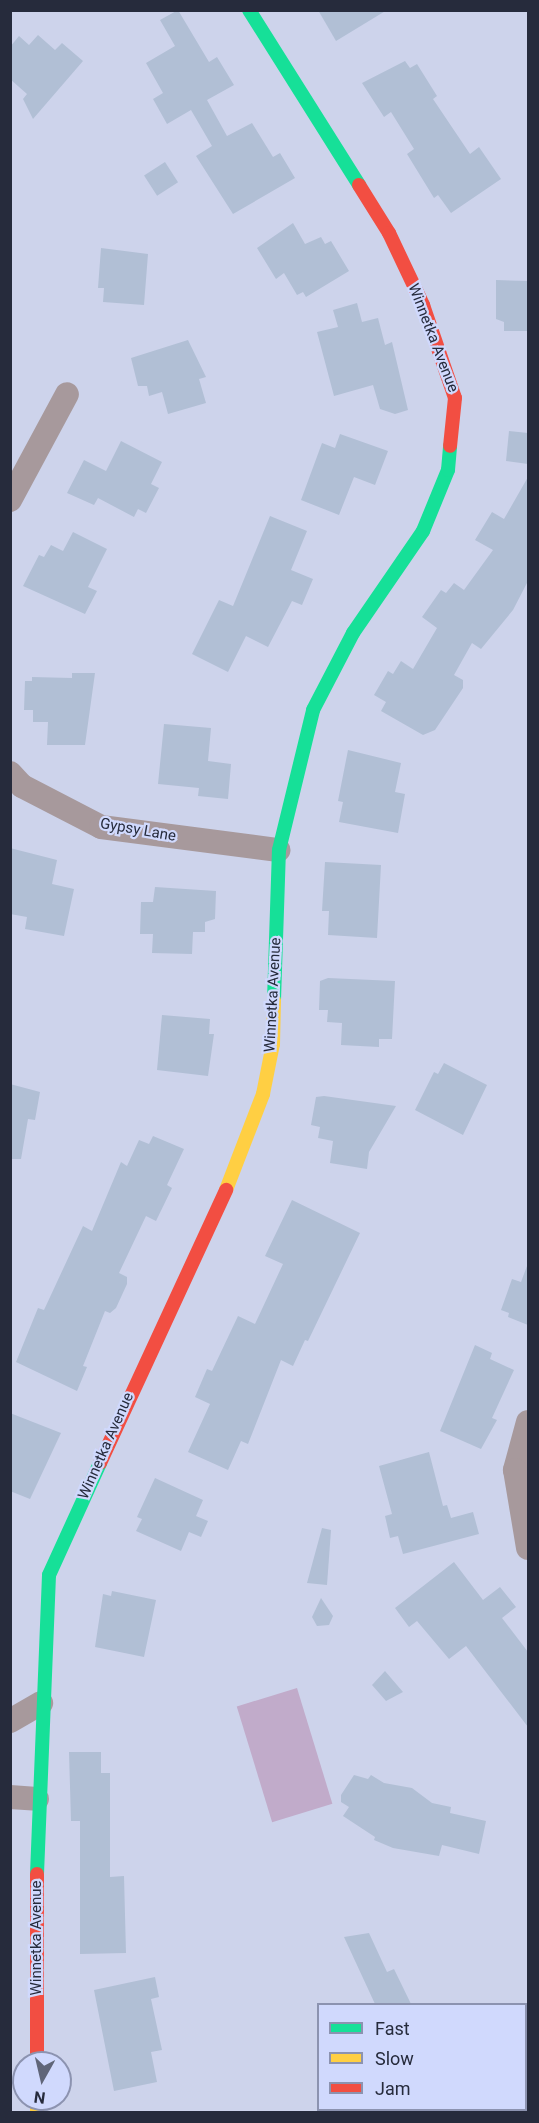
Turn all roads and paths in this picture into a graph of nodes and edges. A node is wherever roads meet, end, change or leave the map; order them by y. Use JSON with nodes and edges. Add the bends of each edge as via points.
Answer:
{"nodes":[{"id":1,"x":249,"y":10,"type":"edge"},
{"id":2,"x":67,"y":394,"type":"dead end"},
{"id":3,"x":10,"y":501,"type":"edge"},
{"id":4,"x":10,"y":773,"type":"edge"},
{"id":5,"x":279,"y":850,"type":"junction"},
{"id":6,"x":528,"y":1422,"type":"edge"},
{"id":7,"x":528,"y":1548,"type":"edge"},
{"id":8,"x":21,"y":1711,"type":"edge"},
{"id":9,"x":10,"y":1797,"type":"edge"},
{"id":10,"x":37,"y":1799,"type":"junction"},
{"id":11,"x":37,"y":2051,"type":"edge"}],
"edges":[{"from":1,"to":5,"type":"main road","name":"Winnetka Avenue","via":[[389,233],[423,306],[455,398],[448,470],[423,531],[353,633],[313,710]]},
{"from":2,"to":3,"type":"street"},
{"from":4,"to":5,"type":"street","name":"Gypsy Lane","via":[[22,786],[101,827]]},
{"from":5,"to":8,"type":"main road","name":"Winnetka Avenue","via":[[273,1044],[263,1094],[233,1174],[49,1575]]},
{"from":6,"to":7,"type":"street","via":[[515,1470]]},
{"from":8,"to":10,"type":"main road","name":"Winnetka Avenue"},
{"from":9,"to":10,"type":"street"},
{"from":10,"to":11,"type":"main road","name":"Winnetka Avenue"}]}
